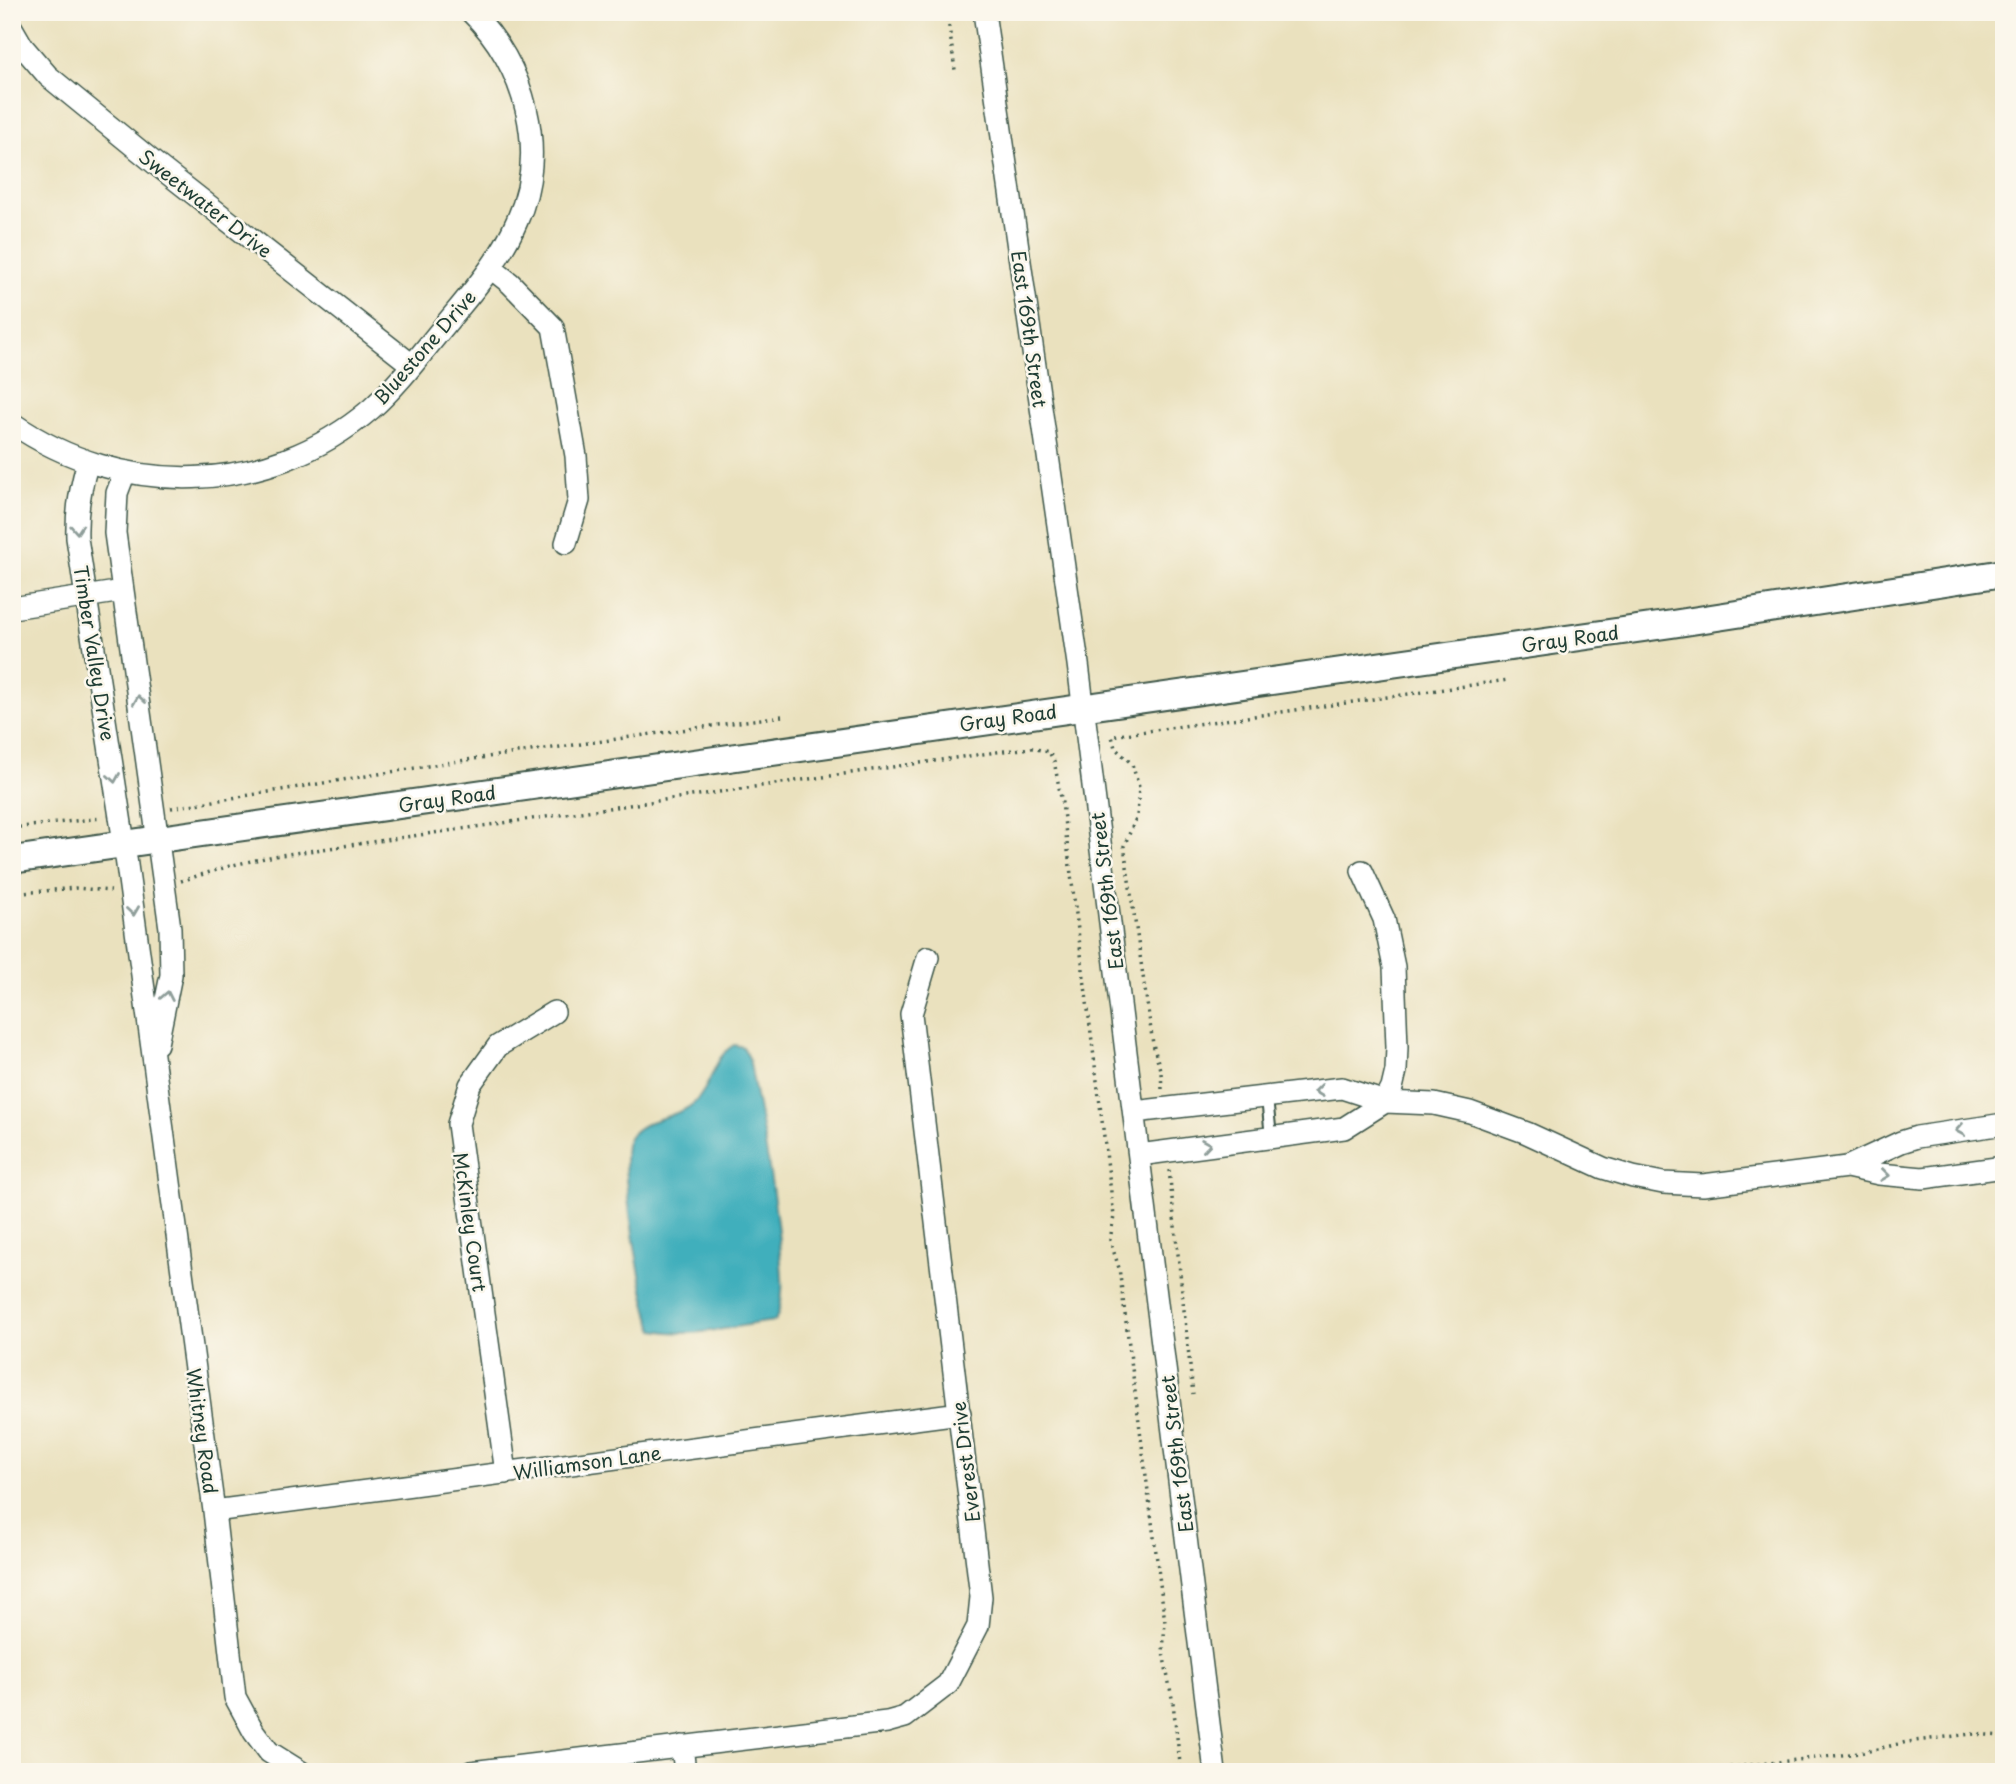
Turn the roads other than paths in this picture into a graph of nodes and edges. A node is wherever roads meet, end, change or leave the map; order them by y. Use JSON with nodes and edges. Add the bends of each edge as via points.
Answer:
{"nodes":[{"id":1,"x":984,"y":12,"type":"edge"},
{"id":2,"x":483,"y":16,"type":"edge"},
{"id":3,"x":12,"y":28,"type":"edge"},
{"id":4,"x":491,"y":268,"type":"junction"},
{"id":5,"x":412,"y":365,"type":"junction"},
{"id":6,"x":12,"y":423,"type":"edge"},
{"id":7,"x":88,"y":463,"type":"junction"},
{"id":8,"x":125,"y":472,"type":"junction"},
{"id":9,"x":566,"y":542,"type":"dead end"},
{"id":10,"x":2004,"y":573,"type":"edge"},
{"id":11,"x":122,"y":591,"type":"junction"},
{"id":12,"x":86,"y":597,"type":"junction"},
{"id":13,"x":12,"y":608,"type":"edge"},
{"id":14,"x":1084,"y":706,"type":"junction"},
{"id":15,"x":159,"y":840,"type":"junction"},
{"id":16,"x":124,"y":843,"type":"junction"},
{"id":17,"x":12,"y":860,"type":"edge"},
{"id":18,"x":1362,"y":871,"type":"dead end"},
{"id":19,"x":928,"y":957,"type":"dead end"},
{"id":20,"x":554,"y":1012,"type":"dead end"},
{"id":21,"x":154,"y":1063,"type":"junction"},
{"id":22,"x":1267,"y":1098,"type":"junction"},
{"id":23,"x":1385,"y":1102,"type":"junction"},
{"id":24,"x":1134,"y":1112,"type":"junction"},
{"id":25,"x":2004,"y":1124,"type":"edge"},
{"id":26,"x":1271,"y":1137,"type":"junction"},
{"id":27,"x":1139,"y":1154,"type":"junction"},
{"id":28,"x":1847,"y":1167,"type":"junction"},
{"id":29,"x":2004,"y":1167,"type":"edge"},
{"id":30,"x":960,"y":1413,"type":"junction"},
{"id":31,"x":506,"y":1473,"type":"junction"},
{"id":32,"x":214,"y":1511,"type":"junction"},
{"id":33,"x":682,"y":1746,"type":"junction"},
{"id":34,"x":301,"y":1772,"type":"edge"},
{"id":35,"x":471,"y":1772,"type":"edge"},
{"id":36,"x":685,"y":1772,"type":"edge"},
{"id":37,"x":1215,"y":1772,"type":"edge"}],
"edges":[{"from":1,"to":14,"type":"street","name":"East 169th Street"},
{"from":2,"to":4,"type":"street","name":"Bluestone Drive","via":[[510,62],[523,97],[531,158],[518,220]]},
{"from":3,"to":5,"type":"street","name":"Sweetwater Drive","via":[[48,76]]},
{"from":4,"to":5,"type":"street","name":"Bluestone Drive"},
{"from":4,"to":9,"type":"street","via":[[553,327],[576,456],[579,500]]},
{"from":5,"to":8,"type":"street","name":"Bluestone Drive","via":[[370,410],[291,457],[251,470],[205,477]]},
{"from":6,"to":7,"type":"street","name":"Bluestone Drive"},
{"from":7,"to":8,"type":"street","name":"Bluestone Drive"},
{"from":7,"to":12,"type":"street","name":"Timber Valley Drive","one_way":true,"via":[[76,514]]},
{"from":8,"to":11,"type":"street","name":"Timber Valley Drive","via":[[114,509]]},
{"from":10,"to":14,"type":"street","name":"Gray Road"},
{"from":11,"to":12,"type":"street"},
{"from":15,"to":11,"type":"street","name":"Timber Valley Drive","one_way":true},
{"from":12,"to":13,"type":"street"},
{"from":12,"to":16,"type":"street","name":"Timber Valley Drive","one_way":true},
{"from":14,"to":15,"type":"street","name":"Gray Road"},
{"from":14,"to":24,"type":"street","name":"East 169th Street"},
{"from":15,"to":16,"type":"street","name":"Gray Road"},
{"from":21,"to":15,"type":"street","name":"Whitney Road","one_way":true,"via":[[171,975]]},
{"from":16,"to":17,"type":"street","name":"Gray Road"},
{"from":16,"to":21,"type":"street","name":"Whitney Road","one_way":true},
{"from":18,"to":23,"type":"street","via":[[1384,919],[1394,967],[1396,1071]]},
{"from":19,"to":30,"type":"street","name":"Everest Drive","via":[[911,1014]]},
{"from":20,"to":31,"type":"street","name":"McKinley Court","via":[[498,1046],[470,1085],[458,1124]]},
{"from":21,"to":32,"type":"street","name":"Whitney Road"},
{"from":23,"to":22,"type":"street","one_way":true,"via":[[1342,1088]]},
{"from":22,"to":24,"type":"street"},
{"from":22,"to":26,"type":"lane"},
{"from":23,"to":26,"type":"street","via":[[1344,1128]]},
{"from":23,"to":28,"type":"street","via":[[1461,1110],[1527,1133],[1603,1168],[1663,1183],[1703,1185]]},
{"from":24,"to":27,"type":"street","name":"East 169th Street"},
{"from":25,"to":28,"type":"street","one_way":true,"via":[[1917,1137]]},
{"from":27,"to":26,"type":"street","one_way":true},
{"from":27,"to":37,"type":"street","name":"East 169th Street"},
{"from":28,"to":29,"type":"street","one_way":true,"via":[[1923,1178]]},
{"from":30,"to":31,"type":"street","name":"Williamson Lane"},
{"from":30,"to":33,"type":"street","name":"Everest Drive","via":[[981,1597],[978,1626],[948,1684],[905,1717],[887,1722]]},
{"from":31,"to":32,"type":"street","name":"Williamson Lane"},
{"from":32,"to":34,"type":"street","name":"Whitney Road","via":[[235,1697],[269,1752]]},
{"from":33,"to":35,"type":"street"},
{"from":33,"to":36,"type":"street"}]}
